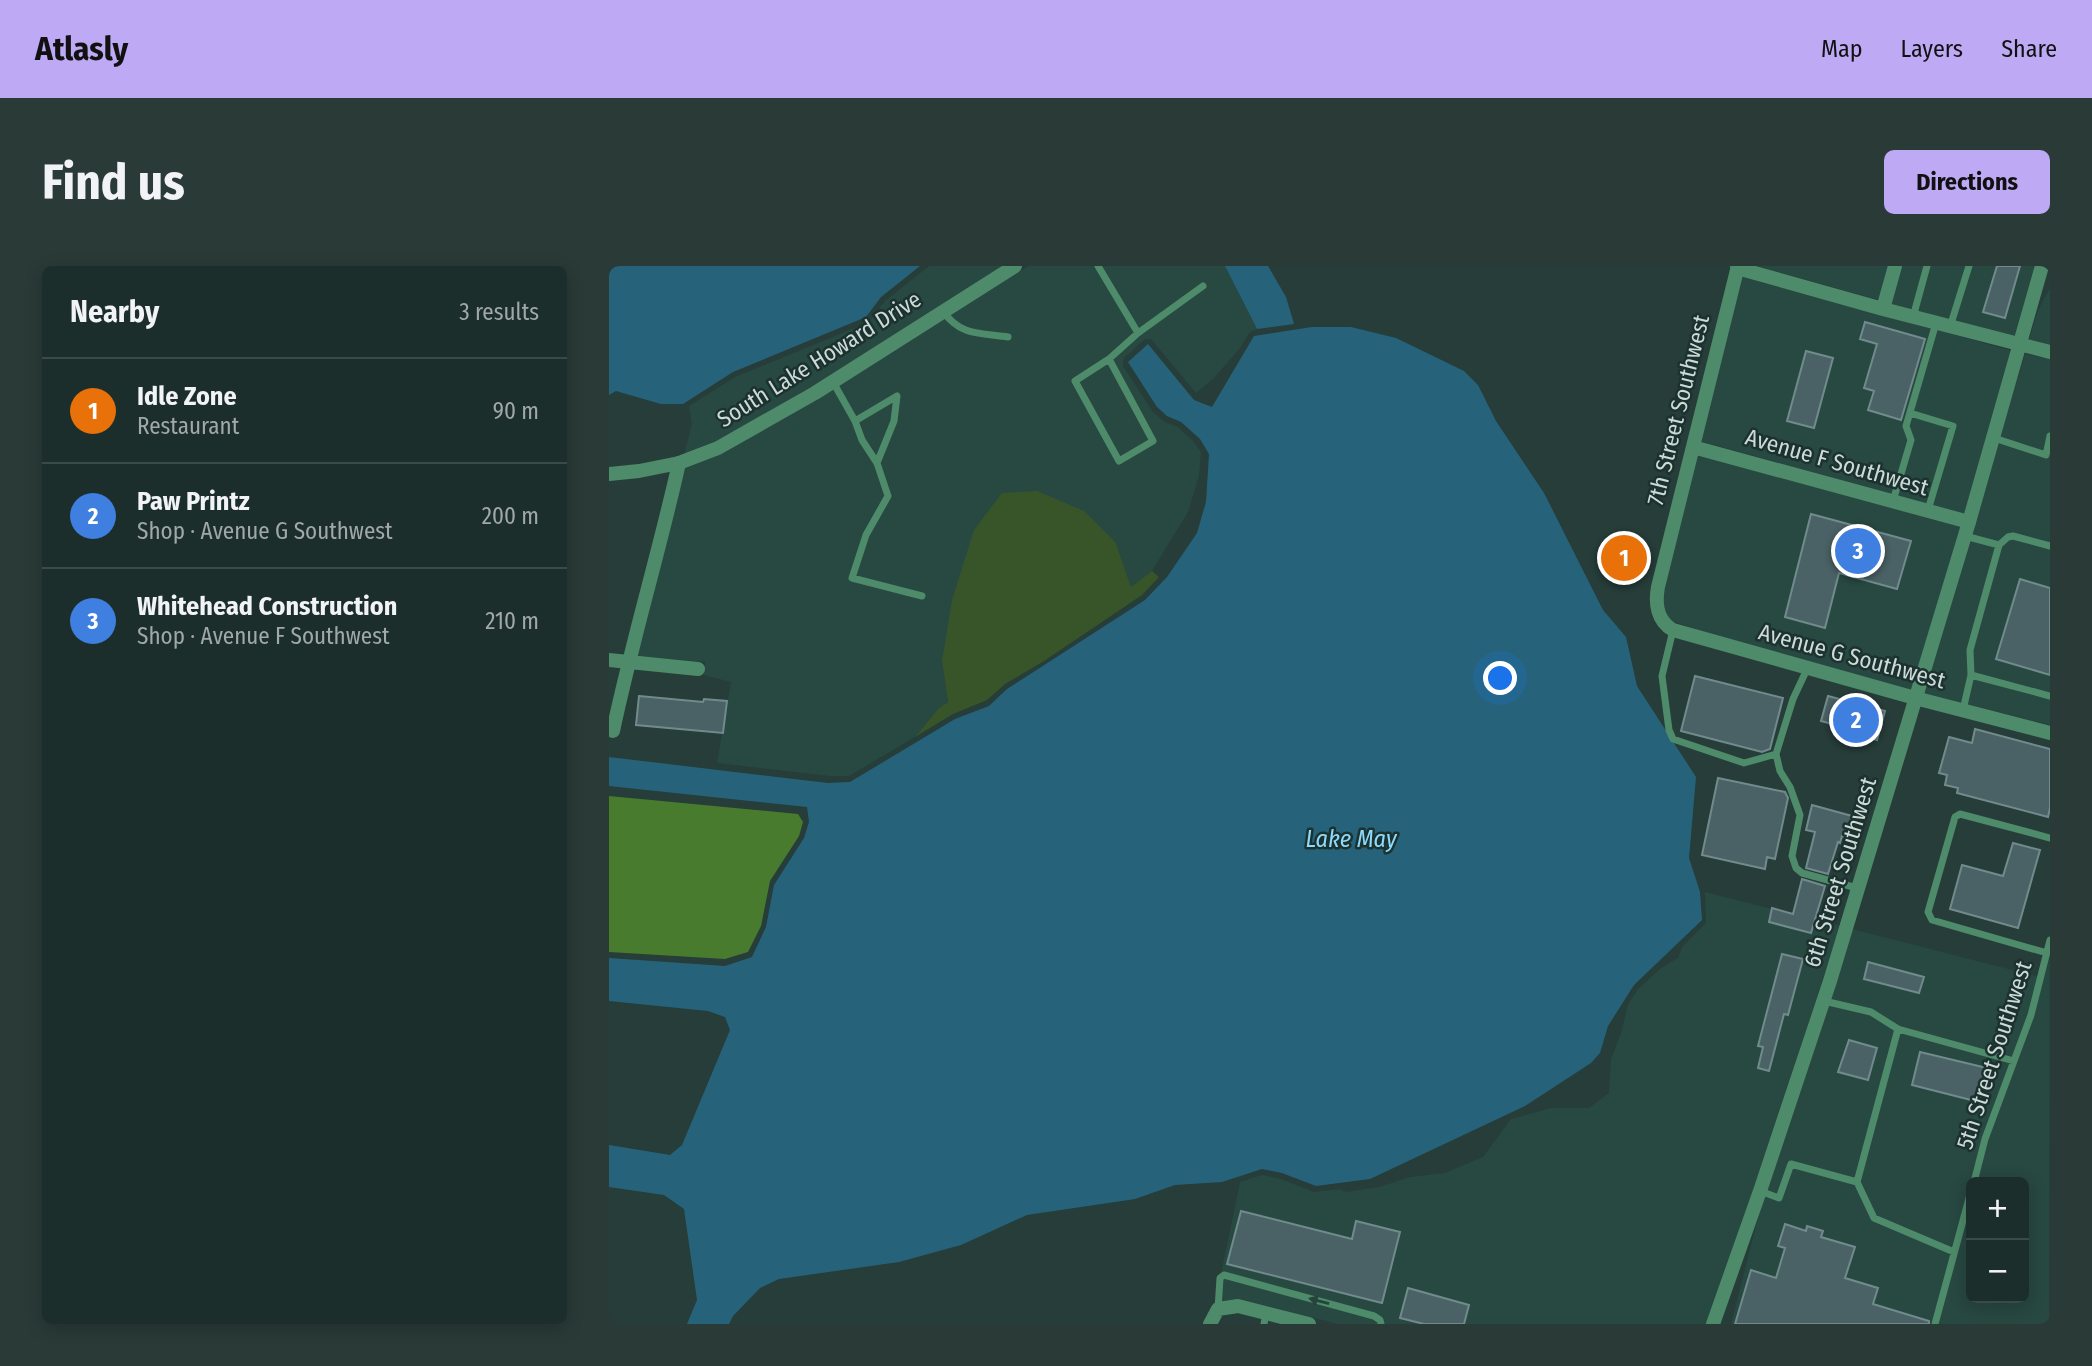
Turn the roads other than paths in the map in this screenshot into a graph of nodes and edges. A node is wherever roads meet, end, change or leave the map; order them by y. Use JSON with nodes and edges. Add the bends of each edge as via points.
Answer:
{"nodes":[{"id":1,"x":1015,"y":266,"type":"edge"},
{"id":2,"x":1098,"y":266,"type":"edge"},
{"id":3,"x":1895,"y":266,"type":"edge"},
{"id":4,"x":1927,"y":266,"type":"edge"},
{"id":5,"x":1969,"y":266,"type":"edge"},
{"id":6,"x":2042,"y":266,"type":"edge"},
{"id":7,"x":1738,"y":267,"type":"edge"},
{"id":8,"x":2050,"y":275,"type":"edge"},
{"id":9,"x":1203,"y":286,"type":"dead end"},
{"id":10,"x":2032,"y":307,"type":"junction"},
{"id":11,"x":1883,"y":309,"type":"junction"},
{"id":12,"x":942,"y":310,"type":"junction"},
{"id":13,"x":1913,"y":317,"type":"junction"},
{"id":14,"x":1943,"y":325,"type":"junction"},
{"id":15,"x":1138,"y":333,"type":"junction"},
{"id":16,"x":1008,"y":337,"type":"dead end"},
{"id":17,"x":2021,"y":346,"type":"junction"},
{"id":18,"x":2050,"y":352,"type":"edge"},
{"id":19,"x":1109,"y":359,"type":"junction"},
{"id":20,"x":832,"y":382,"type":"junction"},
{"id":21,"x":1910,"y":414,"type":"junction"},
{"id":22,"x":855,"y":421,"type":"junction"},
{"id":23,"x":2050,"y":436,"type":"edge"},
{"id":24,"x":1994,"y":439,"type":"junction"},
{"id":25,"x":1693,"y":447,"type":"junction"},
{"id":26,"x":679,"y":463,"type":"junction"},
{"id":27,"x":877,"y":463,"type":"junction"},
{"id":28,"x":609,"y":474,"type":"edge"},
{"id":29,"x":1893,"y":501,"type":"junction"},
{"id":30,"x":1928,"y":511,"type":"junction"},
{"id":31,"x":1967,"y":529,"type":"junction"},
{"id":32,"x":1999,"y":545,"type":"junction"},
{"id":33,"x":2050,"y":546,"type":"edge"},
{"id":34,"x":922,"y":596,"type":"dead end"},
{"id":35,"x":1673,"y":630,"type":"junction"},
{"id":36,"x":609,"y":660,"type":"edge"},
{"id":37,"x":628,"y":662,"type":"junction"},
{"id":38,"x":1808,"y":667,"type":"junction"},
{"id":39,"x":698,"y":669,"type":"dead end"},
{"id":40,"x":1971,"y":675,"type":"junction"},
{"id":41,"x":2050,"y":696,"type":"edge"},
{"id":42,"x":1915,"y":698,"type":"junction"},
{"id":43,"x":1963,"y":710,"type":"junction"},
{"id":44,"x":613,"y":731,"type":"dead end"},
{"id":45,"x":2050,"y":733,"type":"edge"},
{"id":46,"x":1776,"y":754,"type":"junction"},
{"id":47,"x":2050,"y":838,"type":"edge"},
{"id":48,"x":1858,"y":889,"type":"junction"},
{"id":49,"x":2050,"y":940,"type":"edge"},
{"id":50,"x":2047,"y":953,"type":"junction"},
{"id":51,"x":1824,"y":1001,"type":"junction"},
{"id":52,"x":1898,"y":1029,"type":"junction"},
{"id":53,"x":2014,"y":1061,"type":"junction"},
{"id":54,"x":1975,"y":1177,"type":"edge"},
{"id":55,"x":1857,"y":1182,"type":"junction"},
{"id":56,"x":1761,"y":1191,"type":"junction"},
{"id":57,"x":1966,"y":1209,"type":"edge"},
{"id":58,"x":1954,"y":1252,"type":"junction"},
{"id":59,"x":1218,"y":1309,"type":"junction"},
{"id":60,"x":1265,"y":1319,"type":"edge"},
{"id":61,"x":1287,"y":1321,"type":"edge"},
{"id":62,"x":1210,"y":1324,"type":"edge"},
{"id":63,"x":1309,"y":1324,"type":"edge"},
{"id":64,"x":1381,"y":1324,"type":"edge"},
{"id":65,"x":1713,"y":1324,"type":"edge"},
{"id":66,"x":1935,"y":1324,"type":"edge"}],
"edges":[{"from":1,"to":12,"type":"street","name":"South Lake Howard Drive"},
{"from":2,"to":15,"type":"lane"},
{"from":3,"to":11,"type":"street"},
{"from":4,"to":13,"type":"lane"},
{"from":5,"to":14,"type":"lane"},
{"from":6,"to":10,"type":"street","name":"6th Street Southwest"},
{"from":7,"to":11,"type":"street"},
{"from":7,"to":25,"type":"street","name":"7th Street Southwest"},
{"from":8,"to":10,"type":"street","name":"6th Street Southwest"},
{"from":9,"to":15,"type":"lane"},
{"from":10,"to":17,"type":"street","name":"6th Street Southwest"},
{"from":11,"to":13,"type":"street"},
{"from":12,"to":16,"type":"lane","via":[[963,331]]},
{"from":12,"to":20,"type":"street","name":"South Lake Howard Drive"},
{"from":13,"to":14,"type":"street"},
{"from":14,"to":17,"type":"street"},
{"from":14,"to":21,"type":"lane"},
{"from":15,"to":19,"type":"lane"},
{"from":17,"to":18,"type":"street"},
{"from":17,"to":24,"type":"street","name":"6th Street Southwest"},
{"from":19,"to":19,"type":"lane","via":[[1153,441],[1119,461],[1075,381]]},
{"from":20,"to":22,"type":"lane"},
{"from":20,"to":26,"type":"street","name":"South Lake Howard Drive","via":[[735,439]]},
{"from":21,"to":29,"type":"lane","via":[[1906,426],[1911,440]]},
{"from":21,"to":30,"type":"lane","via":[[1953,426]]},
{"from":22,"to":27,"type":"lane"},
{"from":22,"to":27,"type":"lane","via":[[897,396],[894,421]]},
{"from":23,"to":24,"type":"lane","via":[[2046,455]]},
{"from":24,"to":31,"type":"street","name":"6th Street Southwest"},
{"from":25,"to":29,"type":"street","name":"Avenue F Southwest"},
{"from":25,"to":35,"type":"street","name":"7th Street Southwest","via":[[1658,587],[1656,606],[1661,621]]},
{"from":26,"to":28,"type":"street","name":"South Lake Howard Drive"},
{"from":26,"to":37,"type":"street"},
{"from":27,"to":34,"type":"lane","via":[[888,496],[866,535],[852,578]]},
{"from":29,"to":30,"type":"street","name":"Avenue F Southwest"},
{"from":30,"to":31,"type":"street","name":"Avenue F Southwest"},
{"from":31,"to":32,"type":"lane"},
{"from":31,"to":42,"type":"street","name":"6th Street Southwest"},
{"from":32,"to":33,"type":"lane","via":[[2013,536]]},
{"from":32,"to":40,"type":"lane","via":[[1970,650]]},
{"from":35,"to":38,"type":"street","name":"Avenue G Southwest"},
{"from":35,"to":46,"type":"lane","via":[[1662,676],[1673,739],[1744,763]]},
{"from":36,"to":37,"type":"street"},
{"from":37,"to":39,"type":"street"},
{"from":37,"to":44,"type":"street"},
{"from":38,"to":42,"type":"street","name":"Avenue G Southwest"},
{"from":38,"to":46,"type":"lane"},
{"from":40,"to":41,"type":"lane"},
{"from":40,"to":43,"type":"lane"},
{"from":42,"to":43,"type":"street","name":"Avenue G Southwest"},
{"from":42,"to":48,"type":"street","name":"6th Street Southwest"},
{"from":43,"to":45,"type":"street","name":"Avenue G Southwest"},
{"from":46,"to":48,"type":"lane","via":[[1800,814],[1792,856],[1795,868]]},
{"from":47,"to":50,"type":"lane","via":[[1960,814],[1955,817],[1928,912],[1932,920]]},
{"from":48,"to":51,"type":"street","name":"6th Street Southwest"},
{"from":49,"to":50,"type":"lane","name":"5th Street Southwest"},
{"from":50,"to":53,"type":"lane","name":"5th Street Southwest"},
{"from":51,"to":52,"type":"lane","via":[[1871,1012]]},
{"from":51,"to":56,"type":"street","name":"6th Street Southwest"},
{"from":52,"to":53,"type":"lane"},
{"from":52,"to":55,"type":"lane"},
{"from":53,"to":54,"type":"lane","name":"5th Street Southwest"},
{"from":55,"to":56,"type":"lane","via":[[1791,1164],[1779,1198]]},
{"from":55,"to":58,"type":"lane","via":[[1874,1219]]},
{"from":56,"to":65,"type":"street","name":"6th Street Southwest"},
{"from":57,"to":58,"type":"lane"},
{"from":58,"to":66,"type":"lane"},
{"from":59,"to":60,"type":"street","via":[[1238,1306]]},
{"from":59,"to":62,"type":"street"},
{"from":64,"to":59,"type":"lane","one_way":true,"via":[[1374,1316],[1224,1275]]},
{"from":60,"to":61,"type":"street"},
{"from":61,"to":63,"type":"street"}]}
